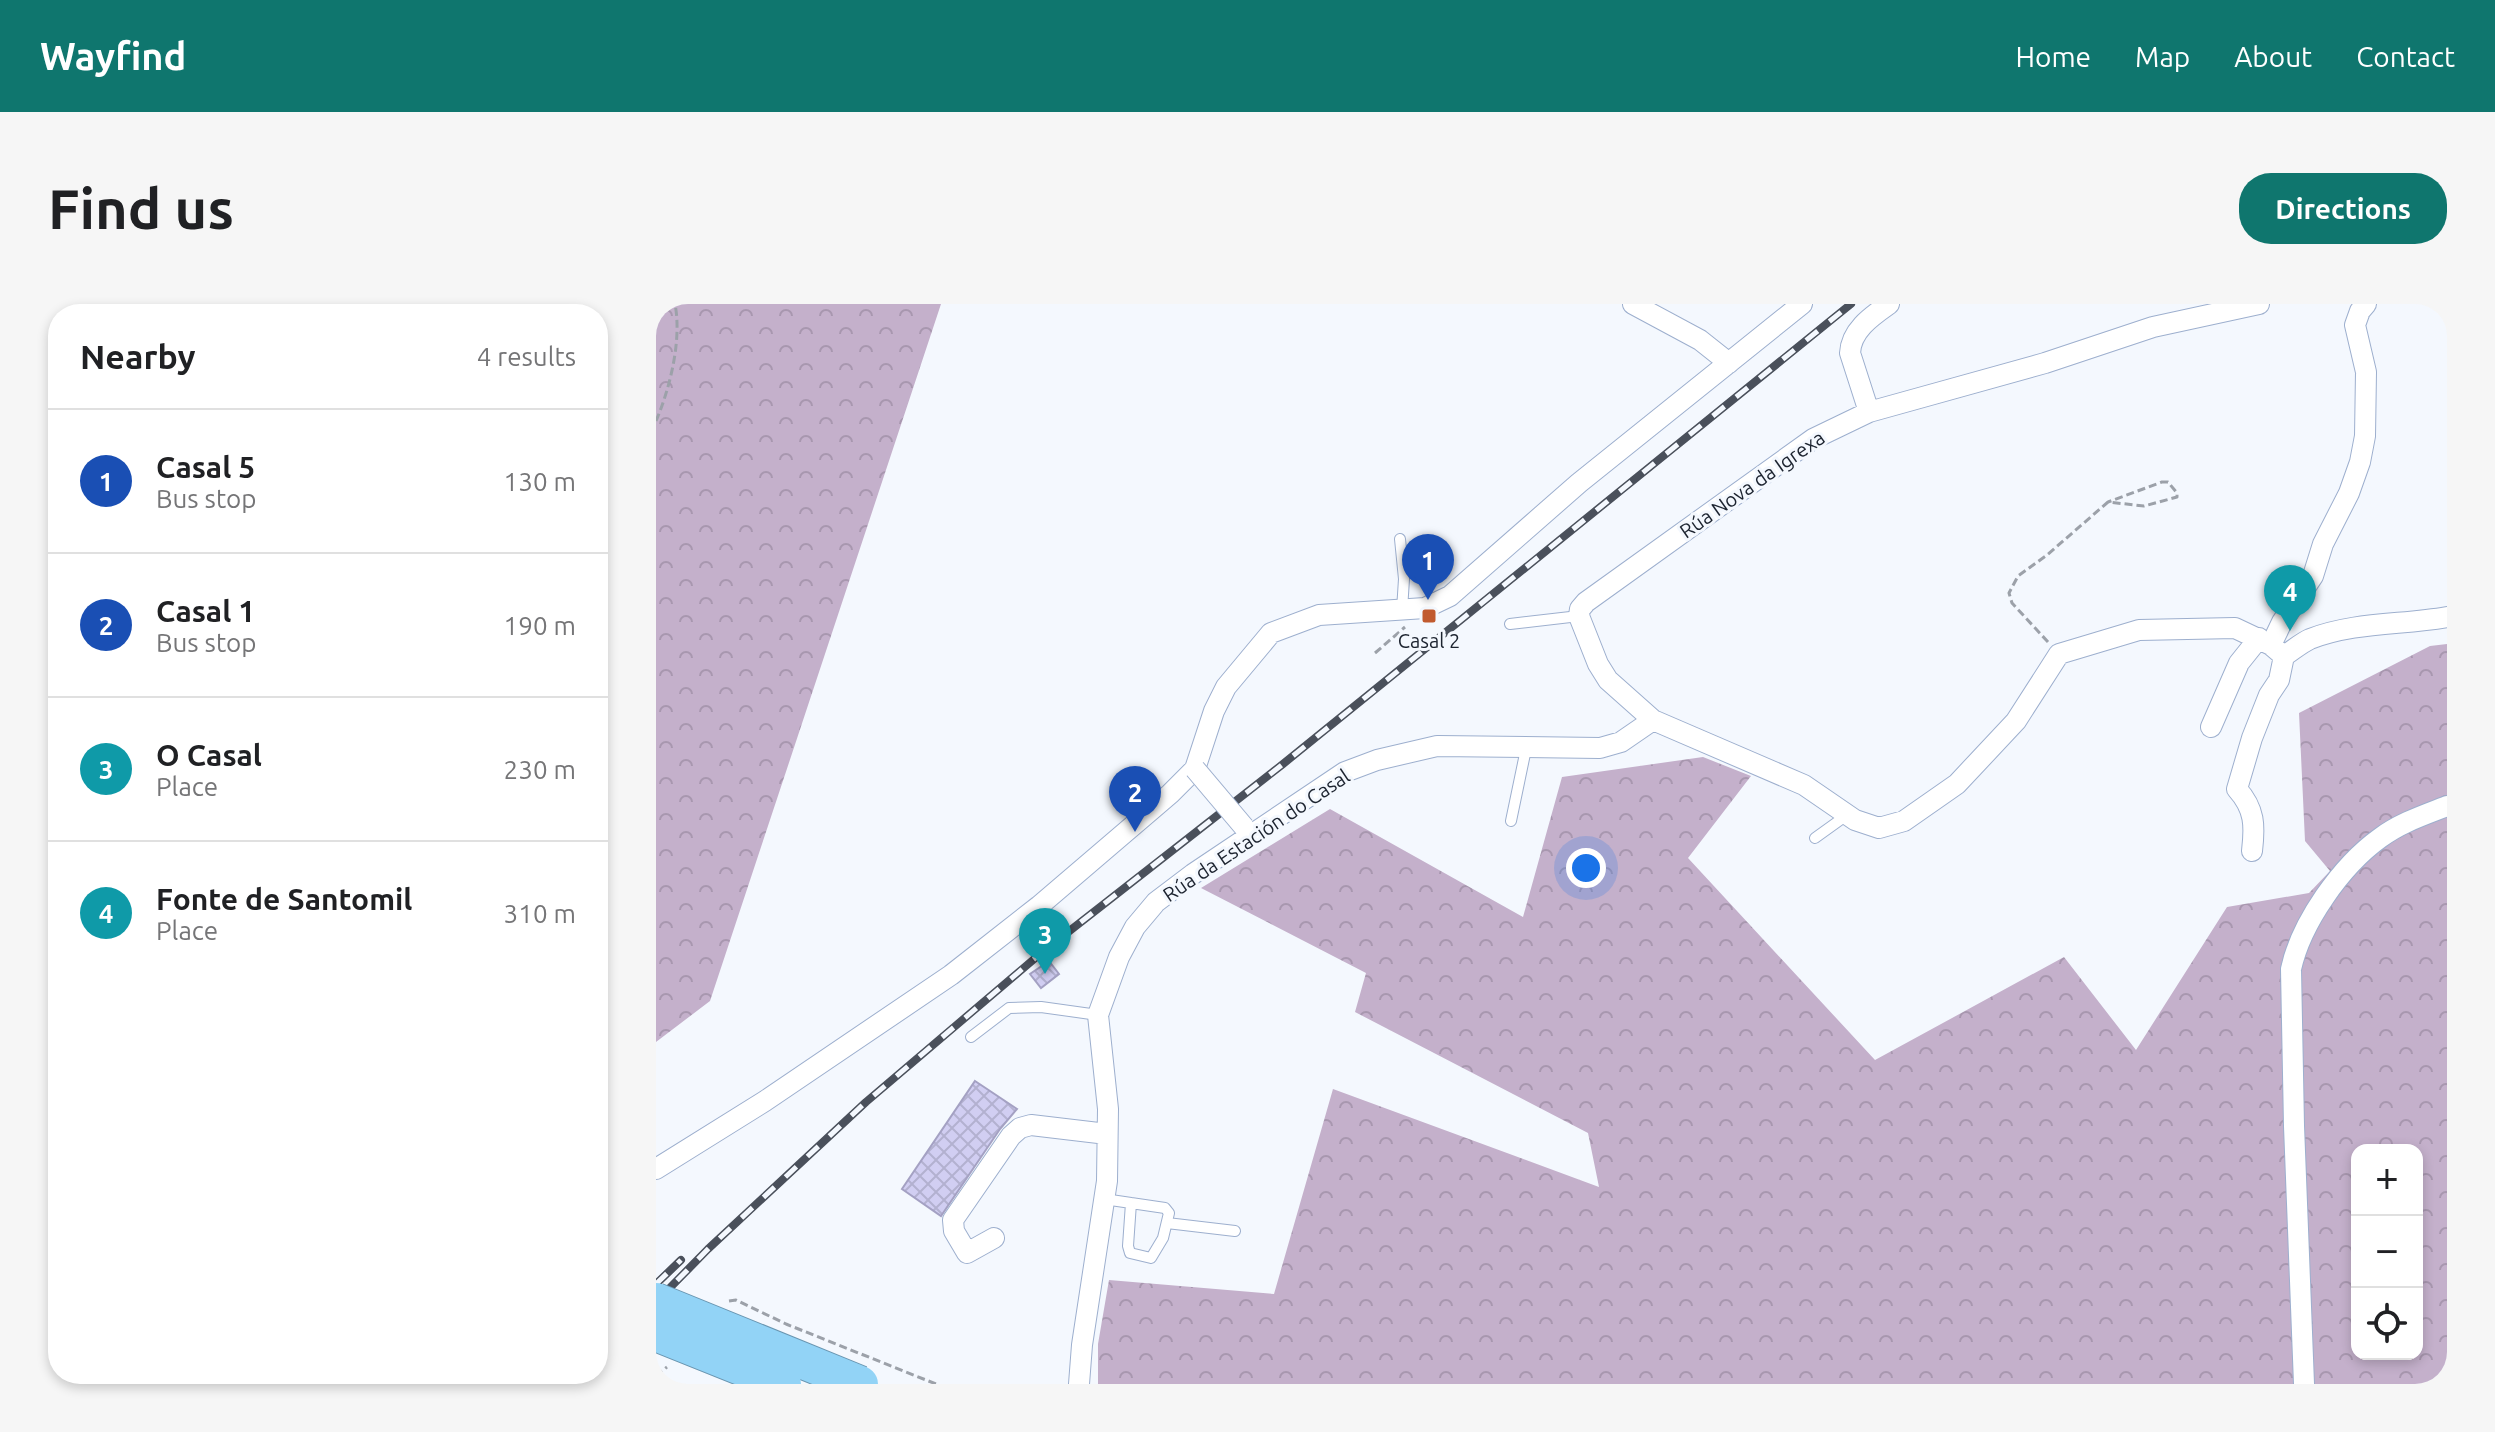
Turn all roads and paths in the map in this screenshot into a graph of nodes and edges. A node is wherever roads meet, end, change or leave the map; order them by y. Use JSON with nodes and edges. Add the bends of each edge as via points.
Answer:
{"nodes":[{"id":1,"x":675,"y":304,"type":"edge"},
{"id":2,"x":1633,"y":304,"type":"edge"},
{"id":3,"x":1802,"y":304,"type":"edge"},
{"id":4,"x":1889,"y":304,"type":"edge"},
{"id":5,"x":2259,"y":304,"type":"edge"},
{"id":6,"x":2366,"y":304,"type":"edge"},
{"id":7,"x":1729,"y":363,"type":"junction"},
{"id":8,"x":1869,"y":412,"type":"junction"},
{"id":9,"x":656,"y":421,"type":"edge"},
{"id":10,"x":2108,"y":502,"type":"junction"},
{"id":11,"x":1400,"y":539,"type":"dead end"},
{"id":12,"x":1425,"y":608,"type":"junction"},
{"id":13,"x":1402,"y":610,"type":"junction"},
{"id":14,"x":1579,"y":616,"type":"junction"},
{"id":15,"x":2447,"y":617,"type":"edge"},
{"id":16,"x":1510,"y":624,"type":"dead end"},
{"id":17,"x":2272,"y":646,"type":"junction"},
{"id":18,"x":1375,"y":653,"type":"dead end"},
{"id":19,"x":2059,"y":654,"type":"junction"},
{"id":20,"x":1653,"y":720,"type":"junction"},
{"id":21,"x":2211,"y":727,"type":"dead end"},
{"id":22,"x":1526,"y":749,"type":"junction"},
{"id":23,"x":1195,"y":769,"type":"junction"},
{"id":24,"x":2447,"y":806,"type":"edge"},
{"id":25,"x":1847,"y":815,"type":"junction"},
{"id":26,"x":1511,"y":821,"type":"dead end"},
{"id":27,"x":1248,"y":831,"type":"junction"},
{"id":28,"x":1815,"y":838,"type":"dead end"},
{"id":29,"x":2252,"y":851,"type":"dead end"},
{"id":30,"x":1098,"y":1015,"type":"junction"},
{"id":31,"x":971,"y":1037,"type":"dead end"},
{"id":32,"x":1107,"y":1134,"type":"junction"},
{"id":33,"x":656,"y":1169,"type":"edge"},
{"id":34,"x":1104,"y":1199,"type":"junction"},
{"id":35,"x":1131,"y":1203,"type":"junction"},
{"id":36,"x":1167,"y":1223,"type":"junction"},
{"id":37,"x":1235,"y":1231,"type":"dead end"},
{"id":38,"x":994,"y":1238,"type":"dead end"},
{"id":39,"x":656,"y":1301,"type":"edge"},
{"id":40,"x":656,"y":1333,"type":"edge"},
{"id":41,"x":783,"y":1384,"type":"edge"},
{"id":42,"x":860,"y":1384,"type":"edge"},
{"id":43,"x":1079,"y":1384,"type":"edge"},
{"id":44,"x":2304,"y":1384,"type":"edge"}],
"edges":[{"from":1,"to":9,"type":"path","via":[[669,388]]},
{"from":2,"to":7,"type":"street","via":[[1700,340]]},
{"from":3,"to":7,"type":"street"},
{"from":4,"to":8,"type":"street","via":[[1871,317],[1851,345]]},
{"from":5,"to":8,"type":"street","name":"Rúa Nova da Igrexa","via":[[2153,327]]},
{"from":6,"to":17,"type":"street","via":[[2355,325],[2366,372],[2360,462],[2313,576]]},
{"from":7,"to":12,"type":"street","via":[[1555,503],[1450,596]]},
{"from":8,"to":14,"type":"street","name":"Rúa Nova da Igrexa","via":[[1813,439],[1586,602]]},
{"from":10,"to":10,"type":"path","via":[[2144,506],[2177,493],[2162,482]]},
{"from":10,"to":19,"type":"path","via":[[2018,576],[2009,593],[2012,603]]},
{"from":11,"to":13,"type":"lane"},
{"from":12,"to":13,"type":"street"},
{"from":12,"to":18,"type":"path"},
{"from":13,"to":23,"type":"street","via":[[1319,615],[1271,633],[1226,687]]},
{"from":14,"to":16,"type":"lane"},
{"from":14,"to":20,"type":"street","via":[[1608,680]]},
{"from":15,"to":17,"type":"street","via":[[2359,626]]},
{"from":17,"to":19,"type":"street","via":[[2235,628],[2139,630]]},
{"from":17,"to":21,"type":"street","via":[[2239,663]]},
{"from":17,"to":29,"type":"street","via":[[2279,680],[2252,738],[2237,789],[2249,802],[2255,823]]},
{"from":19,"to":25,"type":"street","via":[[2016,721],[1957,784],[1887,827],[1872,827]]},
{"from":20,"to":22,"type":"street","name":"Rúa da Estación do Casal","via":[[1621,742],[1600,748]]},
{"from":20,"to":25,"type":"street","via":[[1804,785]]},
{"from":22,"to":26,"type":"lane"},
{"from":22,"to":27,"type":"street","name":"Rúa da Estación do Casal","via":[[1437,746],[1377,760],[1345,772]]},
{"from":23,"to":27,"type":"street","bridge":true},
{"from":23,"to":33,"type":"street","via":[[1039,906],[951,975]]},
{"from":24,"to":44,"type":"street","via":[[2402,824],[2363,853],[2308,921],[2295,951],[2293,1111]]},
{"from":25,"to":28,"type":"lane"},
{"from":27,"to":30,"type":"street","name":"Rúa da Estación do Casal","via":[[1156,902],[1135,927]]},
{"from":30,"to":31,"type":"lane","via":[[1009,1008]]},
{"from":30,"to":32,"type":"street","name":"Rúa da Estación do Casal"},
{"from":32,"to":34,"type":"street","name":"Rúa da Estación do Casal"},
{"from":32,"to":38,"type":"street","via":[[1031,1125],[1011,1136],[953,1220],[967,1253]]},
{"from":34,"to":35,"type":"lane"},
{"from":34,"to":43,"type":"street","name":"Rúa da Estación do Casal"},
{"from":35,"to":36,"type":"lane","via":[[1165,1208]]},
{"from":35,"to":36,"type":"lane","via":[[1130,1253],[1151,1258]]},
{"from":36,"to":37,"type":"lane"},
{"from":39,"to":42,"type":"highway","bridge":true},
{"from":40,"to":41,"type":"highway","bridge":true}]}
